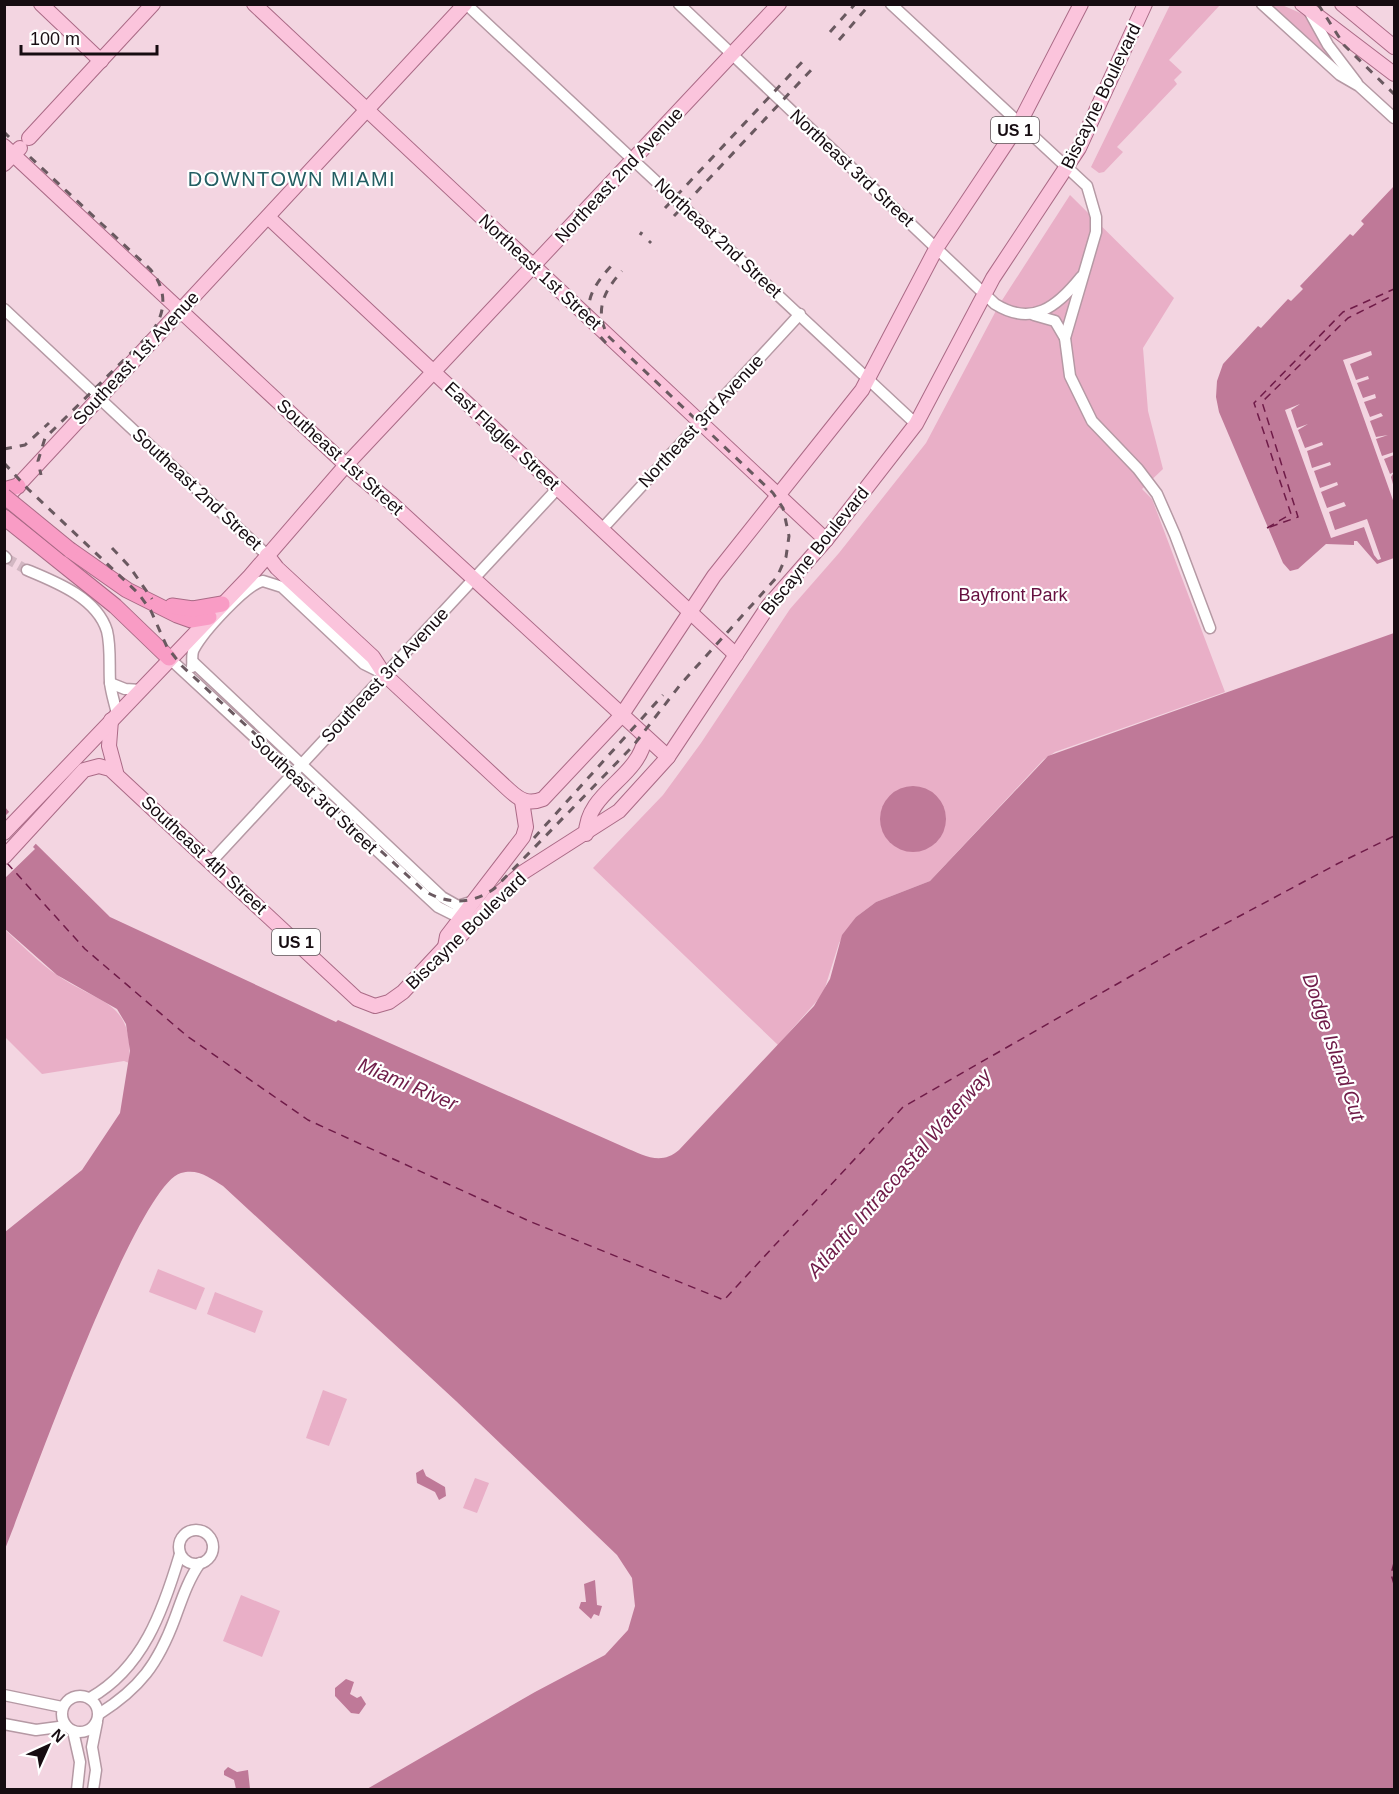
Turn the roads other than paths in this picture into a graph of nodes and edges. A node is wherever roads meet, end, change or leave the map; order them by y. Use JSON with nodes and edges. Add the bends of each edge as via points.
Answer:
{"nodes":[{"id":1,"x":41,"y":4,"type":"edge"},
{"id":2,"x":153,"y":4,"type":"edge"},
{"id":3,"x":254,"y":4,"type":"edge"},
{"id":4,"x":466,"y":4,"type":"edge"},
{"id":5,"x":679,"y":4,"type":"edge"},
{"id":6,"x":779,"y":4,"type":"edge"},
{"id":7,"x":891,"y":4,"type":"edge"},
{"id":8,"x":1081,"y":4,"type":"edge"},
{"id":9,"x":1145,"y":4,"type":"edge"},
{"id":10,"x":1262,"y":4,"type":"edge"},
{"id":11,"x":1342,"y":4,"type":"edge"},
{"id":12,"x":1304,"y":5,"type":"edge"},
{"id":13,"x":1395,"y":47,"type":"edge"},
{"id":14,"x":732,"y":55,"type":"junction"},
{"id":15,"x":101,"y":61,"type":"junction"},
{"id":16,"x":1395,"y":74,"type":"edge"},
{"id":17,"x":1359,"y":86,"type":"junction"},
{"id":18,"x":366,"y":110,"type":"junction"},
{"id":19,"x":1395,"y":118,"type":"edge"},
{"id":20,"x":1019,"y":124,"type":"junction"},
{"id":21,"x":14,"y":150,"type":"edge"},
{"id":22,"x":634,"y":159,"type":"junction"},
{"id":23,"x":1067,"y":167,"type":"junction"},
{"id":24,"x":268,"y":217,"type":"junction"},
{"id":25,"x":937,"y":248,"type":"junction"},
{"id":26,"x":533,"y":266,"type":"junction"},
{"id":27,"x":1083,"y":275,"type":"junction"},
{"id":28,"x":984,"y":293,"type":"junction"},
{"id":29,"x":4,"y":309,"type":"edge"},
{"id":30,"x":180,"y":310,"type":"junction"},
{"id":31,"x":800,"y":314,"type":"junction"},
{"id":32,"x":1033,"y":315,"type":"junction"},
{"id":33,"x":1065,"y":338,"type":"junction"},
{"id":34,"x":434,"y":372,"type":"junction"},
{"id":35,"x":869,"y":380,"type":"junction"},
{"id":36,"x":99,"y":398,"type":"junction"},
{"id":37,"x":700,"y":421,"type":"junction"},
{"id":38,"x":916,"y":424,"type":"junction"},
{"id":39,"x":346,"y":465,"type":"junction"},
{"id":40,"x":11,"y":488,"type":"edge"},
{"id":41,"x":558,"y":488,"type":"junction"},
{"id":42,"x":780,"y":495,"type":"junction"},
{"id":43,"x":4,"y":496,"type":"edge"},
{"id":44,"x":4,"y":500,"type":"edge"},
{"id":45,"x":4,"y":517,"type":"edge"},
{"id":46,"x":602,"y":529,"type":"junction"},
{"id":47,"x":826,"y":540,"type":"junction"},
{"id":48,"x":267,"y":555,"type":"junction"},
{"id":49,"x":27,"y":570,"type":"tunnel mouth"},
{"id":50,"x":474,"y":580,"type":"junction"},
{"id":51,"x":222,"y":604,"type":"junction"},
{"id":52,"x":162,"y":606,"type":"junction"},
{"id":53,"x":690,"y":611,"type":"junction"},
{"id":54,"x":209,"y":617,"type":"junction"},
{"id":55,"x":1210,"y":628,"type":"dead end"},
{"id":56,"x":205,"y":633,"type":"junction"},
{"id":57,"x":187,"y":639,"type":"junction"},
{"id":58,"x":736,"y":655,"type":"junction"},
{"id":59,"x":169,"y":658,"type":"junction"},
{"id":60,"x":193,"y":662,"type":"junction"},
{"id":61,"x":384,"y":675,"type":"junction"},
{"id":62,"x":192,"y":681,"type":"junction"},
{"id":63,"x":110,"y":683,"type":"junction"},
{"id":64,"x":141,"y":690,"type":"junction"},
{"id":65,"x":621,"y":716,"type":"junction"},
{"id":66,"x":114,"y":717,"type":"junction"},
{"id":67,"x":645,"y":738,"type":"junction"},
{"id":68,"x":668,"y":757,"type":"junction"},
{"id":69,"x":301,"y":765,"type":"junction"},
{"id":70,"x":116,"y":772,"type":"junction"},
{"id":71,"x":292,"y":774,"type":"junction"},
{"id":72,"x":55,"y":789,"type":"junction"},
{"id":73,"x":522,"y":801,"type":"junction"},
{"id":74,"x":4,"y":833,"type":"edge"},
{"id":75,"x":586,"y":834,"type":"junction"},
{"id":76,"x":4,"y":857,"type":"edge"},
{"id":77,"x":211,"y":862,"type":"junction"},
{"id":78,"x":493,"y":899,"type":"junction"},
{"id":79,"x":475,"y":900,"type":"junction"},
{"id":80,"x":466,"y":912,"type":"junction"},
{"id":81,"x":445,"y":947,"type":"junction"},
{"id":82,"x":375,"y":1006,"type":"joint"},
{"id":83,"x":180,"y":1554,"type":"junction"},
{"id":84,"x":200,"y":1563,"type":"junction"},
{"id":85,"x":4,"y":1695,"type":"edge"},
{"id":86,"x":90,"y":1698,"type":"junction"},
{"id":87,"x":62,"y":1707,"type":"junction"},
{"id":88,"x":98,"y":1718,"type":"junction"},
{"id":89,"x":4,"y":1724,"type":"edge"},
{"id":90,"x":70,"y":1729,"type":"junction"},
{"id":91,"x":77,"y":1790,"type":"edge"},
{"id":92,"x":93,"y":1790,"type":"edge"}],
"edges":[{"from":1,"to":15,"type":"main road"},
{"from":2,"to":15,"type":"main road"},
{"from":3,"to":18,"type":"main road","name":"Northeast 1st Street"},
{"from":4,"to":18,"type":"main road","name":"Southeast 1st Avenue"},
{"from":4,"to":22,"type":"street","name":"Northeast 2nd Street"},
{"from":5,"to":14,"type":"street","name":"Northeast 3rd Street"},
{"from":6,"to":14,"type":"main road","name":"Northeast 2nd Avenue"},
{"from":7,"to":20,"type":"street"},
{"from":8,"to":20,"type":"main road","number":"US 1"},
{"from":9,"to":23,"type":"main road","name":"Biscayne Boulevard","number":"US 1","via":[[1094,118]]},
{"from":10,"to":17,"type":"street","via":[[1340,75]]},
{"from":11,"to":13,"type":"main road"},
{"from":12,"to":16,"type":"main road"},
{"from":12,"to":17,"type":"street"},
{"from":14,"to":22,"type":"main road","name":"Northeast 2nd Avenue"},
{"from":14,"to":25,"type":"street","name":"Northeast 3rd Street"},
{"from":15,"to":21,"type":"main road"},
{"from":17,"to":19,"type":"street"},
{"from":18,"to":24,"type":"main road","name":"Southeast 1st Avenue"},
{"from":18,"to":26,"type":"main road","name":"Northeast 1st Street"},
{"from":20,"to":23,"type":"street"},
{"from":20,"to":25,"type":"main road","number":"US 1"},
{"from":21,"to":30,"type":"main road","name":"Southeast 1st Street"},
{"from":22,"to":26,"type":"main road","name":"Northeast 2nd Avenue"},
{"from":22,"to":31,"type":"street","name":"Northeast 2nd Street"},
{"from":23,"to":27,"type":"street","via":[[1087,186],[1096,217],[1096,232]]},
{"from":23,"to":28,"type":"main road","name":"Biscayne Boulevard","number":"US 1"},
{"from":24,"to":30,"type":"main road","name":"Southeast 1st Avenue"},
{"from":24,"to":34,"type":"main road","name":"East Flagler Street"},
{"from":25,"to":28,"type":"street","name":"Northeast 3rd Street"},
{"from":25,"to":35,"type":"main road","number":"US 1"},
{"from":26,"to":34,"type":"main road","name":"Northeast 2nd Avenue"},
{"from":26,"to":37,"type":"main road","name":"Northeast 1st Street"},
{"from":27,"to":32,"type":"street","via":[[1061,299]]},
{"from":27,"to":33,"type":"street"},
{"from":28,"to":32,"type":"street","name":"Northeast 3rd Street","via":[[1007,311]]},
{"from":28,"to":38,"type":"main road","name":"Biscayne Boulevard","number":"US 1"},
{"from":29,"to":36,"type":"street","name":"Southeast 2nd Street"},
{"from":30,"to":36,"type":"main road","name":"Southeast 1st Avenue"},
{"from":30,"to":39,"type":"main road","name":"Southeast 1st Street"},
{"from":31,"to":35,"type":"street","name":"Northeast 2nd Street"},
{"from":31,"to":37,"type":"street","name":"Northeast 3rd Avenue"},
{"from":32,"to":33,"type":"street","name":"Northeast 3rd Street","via":[[1054,321]]},
{"from":33,"to":55,"type":"street","via":[[1070,376],[1083,406],[1102,434],[1157,494]]},
{"from":34,"to":39,"type":"main road","name":"Northeast 2nd Avenue"},
{"from":34,"to":41,"type":"main road","name":"East Flagler Street"},
{"from":35,"to":38,"type":"street","name":"Northeast 2nd Street"},
{"from":35,"to":42,"type":"main road","number":"US 1"},
{"from":36,"to":40,"type":"main road","name":"Southeast 1st Avenue"},
{"from":36,"to":48,"type":"street","name":"Southeast 2nd Street"},
{"from":37,"to":42,"type":"main road","name":"Northeast 1st Street"},
{"from":37,"to":46,"type":"street","name":"Northeast 3rd Avenue"},
{"from":38,"to":47,"type":"main road","name":"Biscayne Boulevard","number":"US 1"},
{"from":39,"to":48,"type":"main road","name":"Northeast 2nd Avenue"},
{"from":39,"to":50,"type":"main road","name":"Southeast 1st Street"},
{"from":40,"to":44,"type":"main road","name":"Southeast 1st Avenue"},
{"from":41,"to":46,"type":"main road","name":"East Flagler Street"},
{"from":41,"to":50,"type":"street","name":"Southeast 3rd Avenue"},
{"from":42,"to":47,"type":"main road","name":"Northeast 1st Street"},
{"from":42,"to":53,"type":"main road","number":"US 1","via":[[720,567]]},
{"from":43,"to":52,"type":"highway","bridge":true,"via":[[127,590]]},
{"from":45,"to":59,"type":"highway","via":[[129,619]]},
{"from":46,"to":53,"type":"main road","name":"East Flagler Street"},
{"from":47,"to":58,"type":"main road","name":"Biscayne Boulevard","number":"US 1","via":[[776,596]]},
{"from":48,"to":51,"type":"main road","name":"Northeast 2nd Avenue"},
{"from":48,"to":61,"type":"main road","name":"Southeast 2nd Street","via":[[373,657]]},
{"from":49,"to":63,"type":"street","via":[[60,585],[98,615],[108,636]]},
{"from":50,"to":61,"type":"street","name":"Southeast 3rd Avenue"},
{"from":50,"to":65,"type":"main road","name":"Southeast 1st Street"},
{"from":51,"to":52,"type":"highway","via":[[193,609]]},
{"from":51,"to":54,"type":"main road","name":"Northeast 2nd Avenue"},
{"from":52,"to":54,"type":"highway","via":[[191,620]]},
{"from":53,"to":58,"type":"main road","name":"East Flagler Street"},
{"from":53,"to":65,"type":"main road","number":"US 1"},
{"from":54,"to":57,"type":"main road","name":"Northeast 2nd Avenue"},
{"from":56,"to":57,"type":"street"},
{"from":56,"to":60,"type":"street","via":[[192,652]]},
{"from":56,"to":61,"type":"street","name":"Southeast 2nd Street","via":[[253,585],[263,580],[282,587],[364,664]]},
{"from":57,"to":59,"type":"main road","name":"Northeast 2nd Avenue"},
{"from":58,"to":68,"type":"main road","name":"Biscayne Boulevard","number":"US 1"},
{"from":59,"to":62,"type":"street","name":"Southeast 3rd Street"},
{"from":59,"to":64,"type":"main road","name":"Northeast 2nd Avenue"},
{"from":60,"to":62,"type":"street"},
{"from":60,"to":69,"type":"street","name":"Southeast 3rd Street"},
{"from":61,"to":69,"type":"street","name":"Southeast 3rd Avenue"},
{"from":61,"to":73,"type":"main road","name":"Southeast 2nd Street"},
{"from":62,"to":71,"type":"street","name":"Southeast 3rd Street"},
{"from":63,"to":64,"type":"street"},
{"from":63,"to":66,"type":"street"},
{"from":64,"to":66,"type":"main road","name":"Northeast 2nd Avenue"},
{"from":65,"to":67,"type":"main road","name":"Southeast 1st Street"},
{"from":65,"to":73,"type":"main road","number":"US 1","via":[[548,795],[535,802]]},
{"from":66,"to":70,"type":"main road","via":[[109,746]]},
{"from":66,"to":72,"type":"main road","name":"Northeast 2nd Avenue"},
{"from":67,"to":68,"type":"main road","name":"Southeast 1st Street"},
{"from":67,"to":75,"type":"main road","via":[[642,753],[590,811]]},
{"from":68,"to":75,"type":"main road","name":"Biscayne Boulevard","number":"US 1","via":[[624,807]]},
{"from":69,"to":71,"type":"street","name":"Southeast 3rd Avenue"},
{"from":69,"to":79,"type":"street","name":"Southeast 3rd Street","via":[[443,899],[458,906]]},
{"from":70,"to":72,"type":"main road","via":[[99,766],[87,769]]},
{"from":70,"to":77,"type":"main road","name":"Southeast 4th Street","number":"US 1"},
{"from":71,"to":77,"type":"street","name":"Southeast 3rd Avenue"},
{"from":71,"to":80,"type":"street","name":"Southeast 3rd Street","via":[[438,907],[452,914]]},
{"from":72,"to":74,"type":"main road"},
{"from":72,"to":76,"type":"main road"},
{"from":73,"to":79,"type":"main road","via":[[526,827],[523,837]]},
{"from":75,"to":78,"type":"main road","name":"Biscayne Boulevard","number":"US 1","via":[[522,873]]},
{"from":77,"to":82,"type":"main road","name":"Southeast 4th Street","number":"US 1","via":[[357,999]]},
{"from":78,"to":80,"type":"main road"},
{"from":78,"to":81,"type":"main road","name":"Biscayne Boulevard","number":"US 1"},
{"from":79,"to":80,"type":"main road"},
{"from":80,"to":81,"type":"main road","via":[[447,936]]},
{"from":81,"to":82,"type":"main road","name":"Biscayne Boulevard","number":"US 1","via":[[403,992]]},
{"from":83,"to":84,"type":"street","via":[[190,1563]]},
{"from":83,"to":84,"type":"street","via":[[182,1536],[202,1530],[213,1546],[209,1557]]},
{"from":83,"to":86,"type":"street","via":[[139,1655],[120,1678]]},
{"from":84,"to":88,"type":"street","via":[[158,1658],[133,1689]]},
{"from":85,"to":87,"type":"street"},
{"from":86,"to":87,"type":"street","via":[[74,1696]]},
{"from":86,"to":88,"type":"street"},
{"from":87,"to":90,"type":"street","via":[[61,1714]]},
{"from":88,"to":90,"type":"street","via":[[85,1732]]},
{"from":88,"to":92,"type":"street","via":[[92,1747],[96,1770]]},
{"from":89,"to":90,"type":"street","via":[[36,1730]]},
{"from":90,"to":91,"type":"street","via":[[80,1762]]}]}
